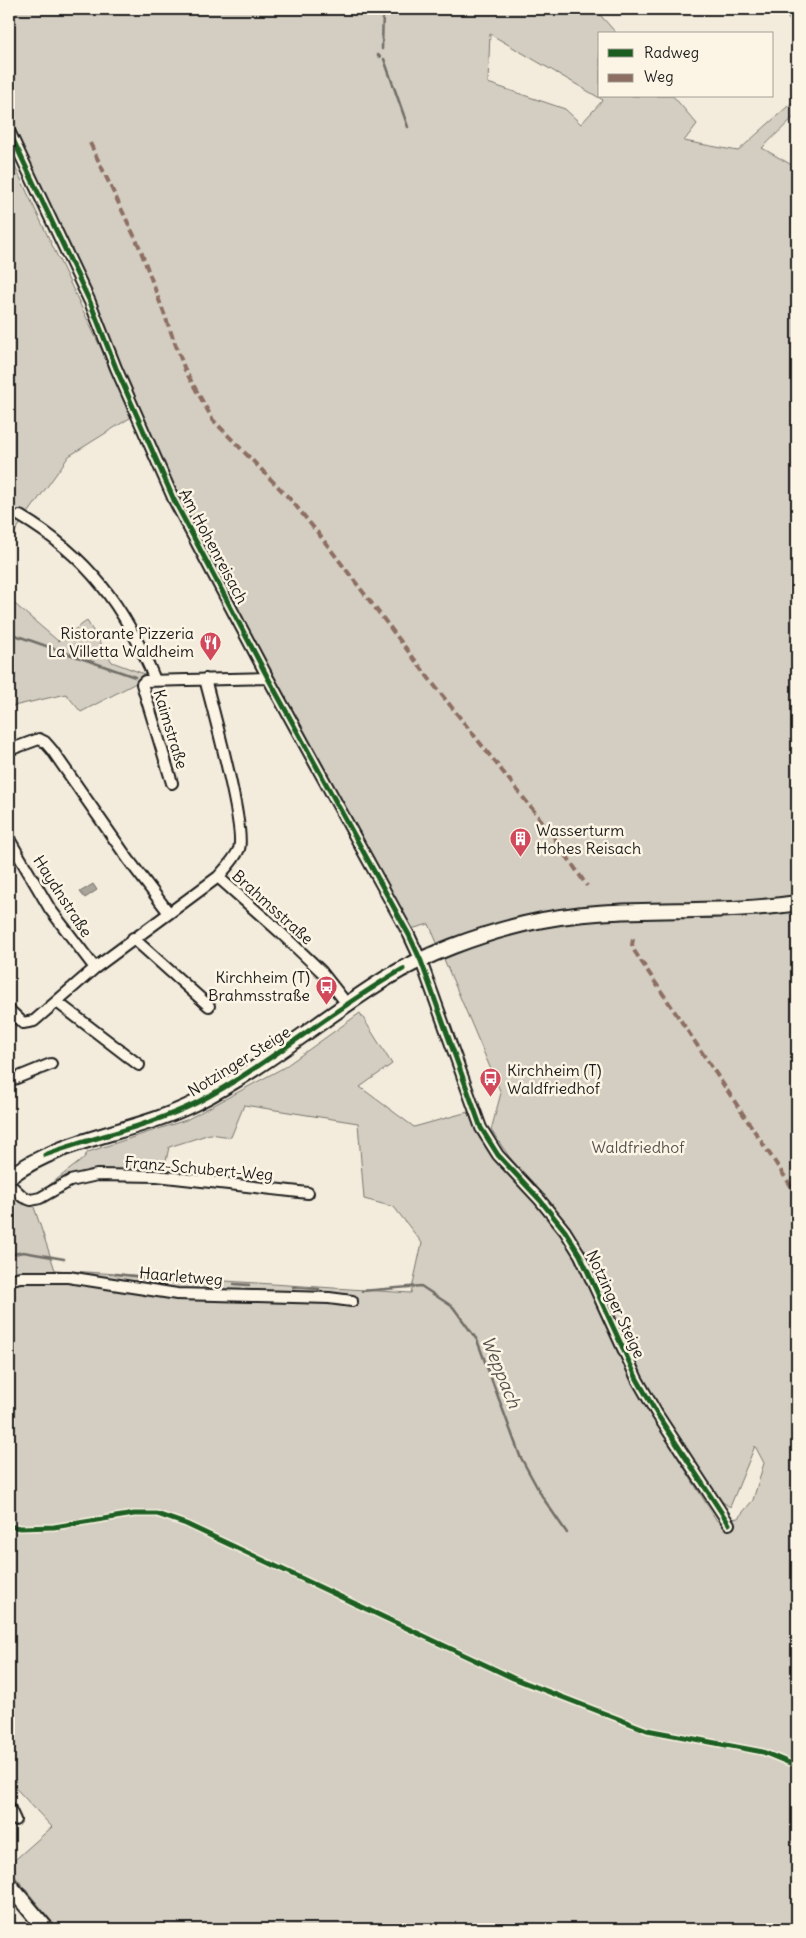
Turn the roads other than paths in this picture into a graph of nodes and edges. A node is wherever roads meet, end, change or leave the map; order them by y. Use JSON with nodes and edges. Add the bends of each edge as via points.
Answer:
{"nodes":[{"id":1,"x":9,"y":131,"type":"edge"},
{"id":2,"x":20,"y":516,"type":"dead end"},
{"id":3,"x":268,"y":678,"type":"junction"},
{"id":4,"x":205,"y":679,"type":"junction"},
{"id":5,"x":155,"y":680,"type":"junction"},
{"id":6,"x":9,"y":750,"type":"edge"},
{"id":7,"x":172,"y":784,"type":"dead end"},
{"id":8,"x":9,"y":839,"type":"edge"},
{"id":9,"x":218,"y":877,"type":"junction"},
{"id":10,"x":797,"y":902,"type":"edge"},
{"id":11,"x":169,"y":913,"type":"junction"},
{"id":12,"x":133,"y":938,"type":"junction"},
{"id":13,"x":421,"y":961,"type":"junction"},
{"id":14,"x":95,"y":968,"type":"junction"},
{"id":15,"x":57,"y":1002,"type":"junction"},
{"id":16,"x":347,"y":1004,"type":"junction"},
{"id":17,"x":208,"y":1006,"type":"dead end"},
{"id":18,"x":9,"y":1010,"type":"edge"},
{"id":19,"x":51,"y":1064,"type":"dead end"},
{"id":20,"x":139,"y":1065,"type":"dead end"},
{"id":21,"x":9,"y":1081,"type":"edge"},
{"id":22,"x":9,"y":1177,"type":"edge"},
{"id":23,"x":9,"y":1184,"type":"edge"},
{"id":24,"x":308,"y":1193,"type":"dead end"},
{"id":25,"x":9,"y":1280,"type":"edge"},
{"id":26,"x":352,"y":1301,"type":"dead end"},
{"id":27,"x":729,"y":1524,"type":"dead end"},
{"id":28,"x":9,"y":1807,"type":"edge"},
{"id":29,"x":15,"y":1820,"type":"dead end"},
{"id":30,"x":9,"y":1885,"type":"edge"},
{"id":31,"x":46,"y":1929,"type":"edge"}],
"edges":[{"from":1,"to":3,"type":"street","name":"Am Hohenreisach","via":[[90,302],[174,500]]},
{"from":2,"to":5,"type":"street","via":[[57,540],[103,585],[132,629]]},
{"from":3,"to":4,"type":"street"},
{"from":3,"to":13,"type":"street","name":"Am Hohenreisach"},
{"from":4,"to":5,"type":"street"},
{"from":4,"to":9,"type":"street","name":"Brahmsstraße","via":[[240,836],[239,848]]},
{"from":5,"to":7,"type":"street","name":"Kaimstraße","via":[[142,684]]},
{"from":6,"to":11,"type":"street","via":[[39,739],[52,750]]},
{"from":8,"to":14,"type":"street","name":"Haydnstraße","via":[[50,909]]},
{"from":9,"to":11,"type":"street"},
{"from":9,"to":16,"type":"street","name":"Brahmsstraße","via":[[314,965]]},
{"from":10,"to":13,"type":"main road","name":"Notzinger Steige","via":[[771,907],[586,914],[547,919],[491,934]]},
{"from":11,"to":12,"type":"street"},
{"from":12,"to":14,"type":"street"},
{"from":12,"to":17,"type":"street"},
{"from":13,"to":16,"type":"main road","name":"Notzinger Steige","via":[[385,979]]},
{"from":13,"to":27,"type":"street","name":"Notzinger Steige","via":[[481,1128],[498,1155],[565,1231],[580,1255],[637,1379]]},
{"from":14,"to":15,"type":"street"},
{"from":15,"to":18,"type":"street","via":[[30,1023],[17,1019]]},
{"from":15,"to":20,"type":"street"},
{"from":16,"to":22,"type":"main road","name":"Notzinger Steige","via":[[258,1066],[194,1103],[143,1124],[54,1152],[20,1168]]},
{"from":19,"to":21,"type":"street"},
{"from":23,"to":24,"type":"street","name":"Franz-Schubert-Weg","via":[[23,1198],[31,1200],[70,1181],[97,1175],[157,1176]]},
{"from":25,"to":26,"type":"street","name":"Haarletweg","via":[[68,1277],[177,1294]]},
{"from":28,"to":29,"type":"street"},
{"from":30,"to":31,"type":"main road"}]}
